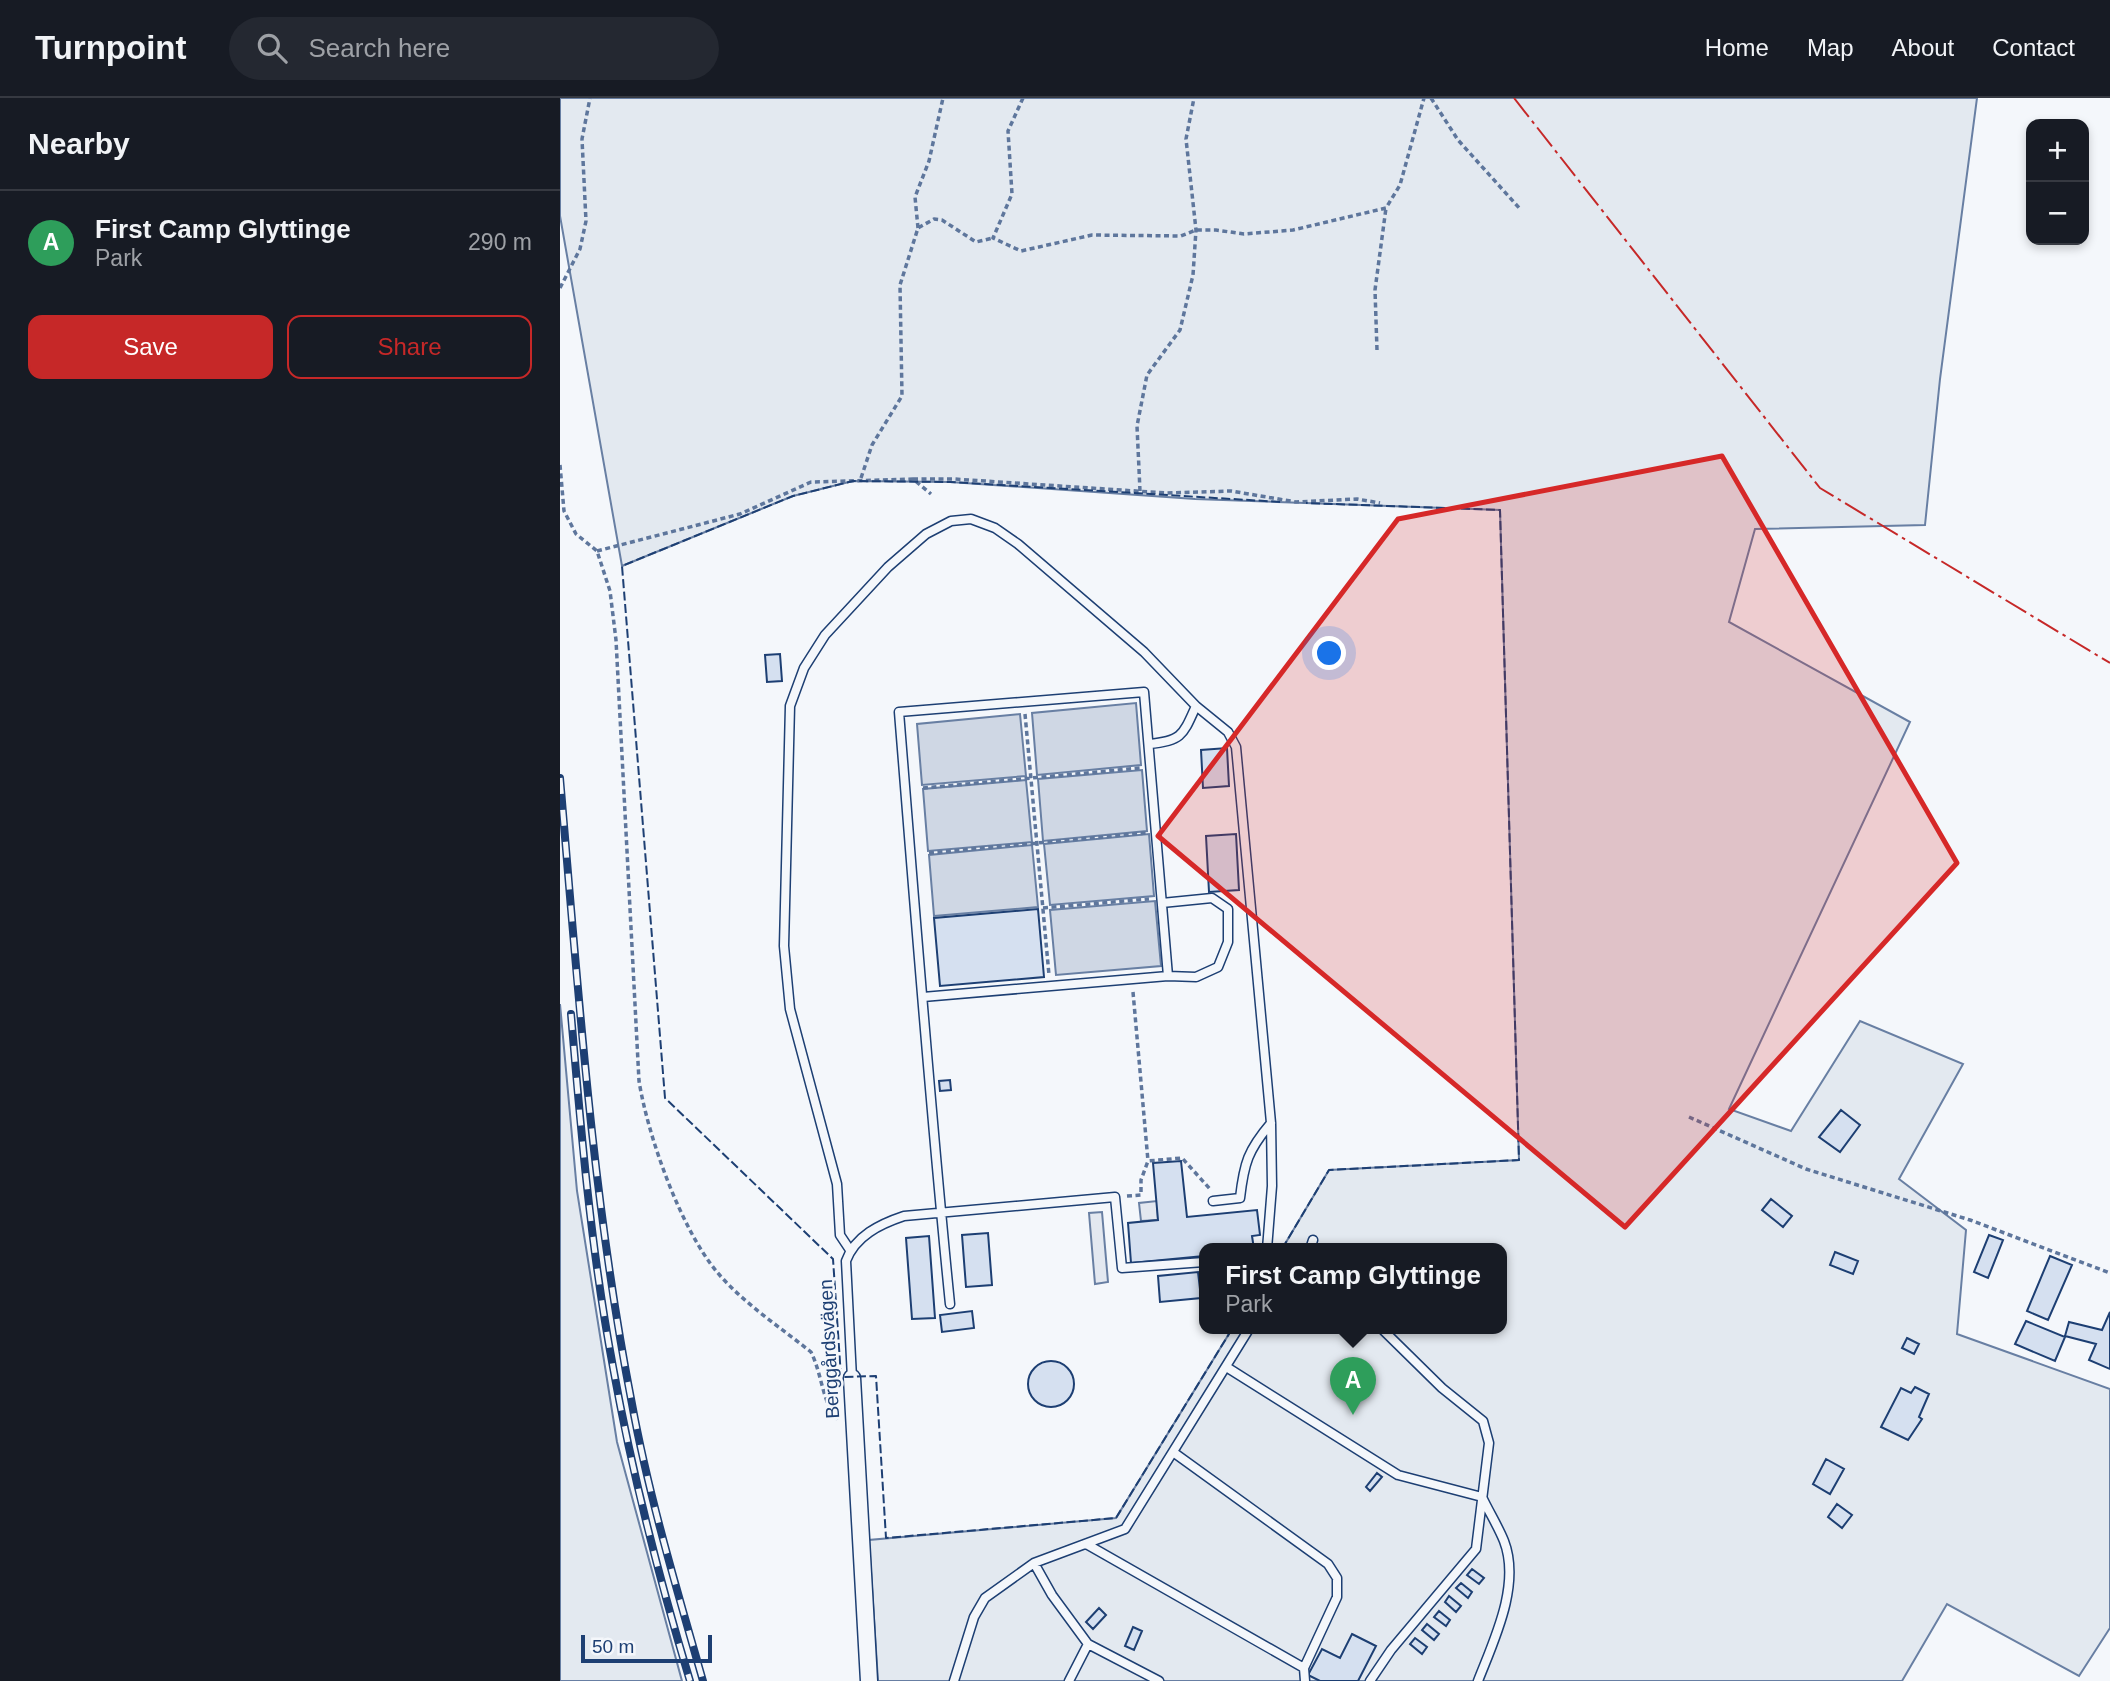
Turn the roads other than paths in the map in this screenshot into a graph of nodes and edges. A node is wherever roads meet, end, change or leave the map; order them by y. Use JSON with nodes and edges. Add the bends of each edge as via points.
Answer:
{"nodes":[{"id":1,"x":1196,"y":706,"type":"junction"},
{"id":2,"x":1149,"y":744,"type":"junction"},
{"id":3,"x":1158,"y":901,"type":"junction"},
{"id":4,"x":1168,"y":976,"type":"junction"},
{"id":5,"x":923,"y":997,"type":"junction"},
{"id":6,"x":1271,"y":1123,"type":"junction"},
{"id":7,"x":1213,"y":1201,"type":"road end"},
{"id":8,"x":940,"y":1213,"type":"junction"},
{"id":9,"x":1267,"y":1243,"type":"edge"},
{"id":10,"x":850,"y":1250,"type":"junction"},
{"id":11,"x":1199,"y":1262,"type":"edge"},
{"id":12,"x":950,"y":1304,"type":"dead end"},
{"id":13,"x":1246,"y":1334,"type":"edge"},
{"id":14,"x":1387,"y":1334,"type":"edge"},
{"id":15,"x":1227,"y":1368,"type":"junction"},
{"id":16,"x":852,"y":1378,"type":"joint"},
{"id":17,"x":1173,"y":1452,"type":"junction"},
{"id":18,"x":1482,"y":1497,"type":"junction"},
{"id":19,"x":1088,"y":1545,"type":"junction"},
{"id":20,"x":1034,"y":1563,"type":"junction"},
{"id":21,"x":1088,"y":1644,"type":"junction"},
{"id":22,"x":1304,"y":1668,"type":"junction"},
{"id":23,"x":869,"y":1681,"type":"edge"},
{"id":24,"x":954,"y":1681,"type":"edge"},
{"id":25,"x":1069,"y":1681,"type":"edge"},
{"id":26,"x":1159,"y":1681,"type":"edge"},
{"id":27,"x":1306,"y":1681,"type":"edge"},
{"id":28,"x":1370,"y":1681,"type":"edge"},
{"id":29,"x":1478,"y":1681,"type":"edge"}],
"edges":[{"from":1,"to":2,"type":"lane","via":[[1183,734],[1172,742]]},
{"from":1,"to":6,"type":"lane","via":[[1228,732],[1236,747]]},
{"from":1,"to":10,"type":"lane","via":[[1144,652],[1018,544],[971,519],[951,521],[926,534],[825,635],[804,668],[790,706],[784,946],[790,1009],[837,1184],[840,1235]]},
{"from":2,"to":3,"type":"lane"},
{"from":2,"to":5,"type":"lane","via":[[1144,691],[899,712]]},
{"from":3,"to":4,"type":"lane"},
{"from":3,"to":4,"type":"lane","via":[[1212,898],[1228,909],[1228,942],[1217,967],[1196,977]]},
{"from":4,"to":5,"type":"lane"},
{"from":5,"to":8,"type":"lane"},
{"from":6,"to":7,"type":"lane","via":[[1250,1148],[1240,1198]]},
{"from":6,"to":9,"type":"lane"},
{"from":8,"to":10,"type":"lane","via":[[904,1216],[882,1224]]},
{"from":8,"to":11,"type":"lane","via":[[1115,1197],[1122,1268]]},
{"from":8,"to":12,"type":"lane"},
{"from":10,"to":16,"type":"lane","name":"Berggårdsvägen","via":[[845,1274]]},
{"from":13,"to":15,"type":"lane"},
{"from":14,"to":18,"type":"lane","via":[[1483,1421],[1489,1443]]},
{"from":15,"to":17,"type":"lane"},
{"from":15,"to":18,"type":"lane","via":[[1398,1475]]},
{"from":16,"to":23,"type":"street","name":"Berggårdsvägen"},
{"from":17,"to":19,"type":"lane","via":[[1125,1529]]},
{"from":17,"to":22,"type":"lane","via":[[1328,1564],[1337,1578],[1337,1597]]},
{"from":18,"to":28,"type":"lane","via":[[1476,1549]]},
{"from":18,"to":29,"type":"lane","via":[[1504,1542],[1509,1565],[1507,1592]]},
{"from":19,"to":20,"type":"lane"},
{"from":19,"to":22,"type":"lane"},
{"from":20,"to":21,"type":"lane"},
{"from":20,"to":24,"type":"lane","via":[[985,1598],[974,1617]]},
{"from":21,"to":25,"type":"lane"},
{"from":21,"to":26,"type":"lane"},
{"from":22,"to":27,"type":"lane"}]}
